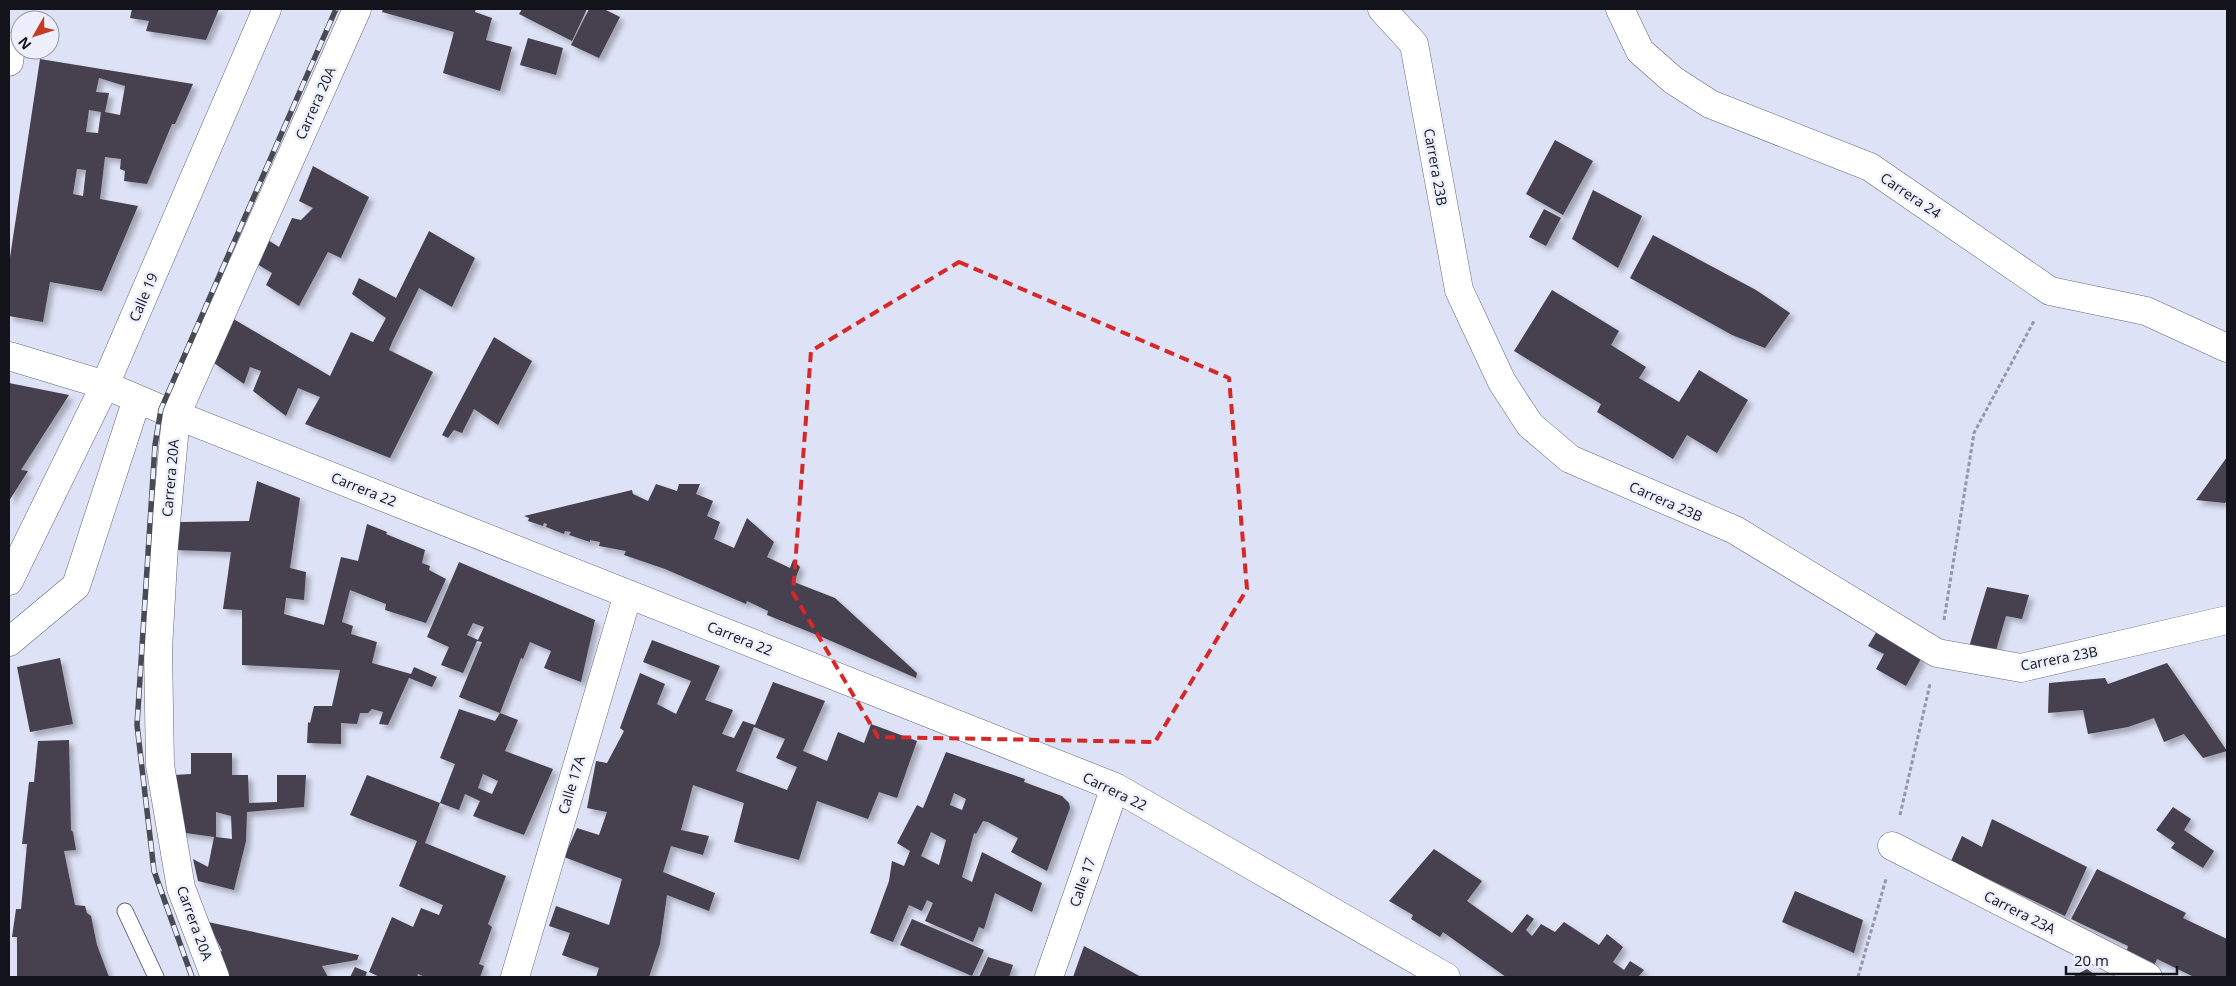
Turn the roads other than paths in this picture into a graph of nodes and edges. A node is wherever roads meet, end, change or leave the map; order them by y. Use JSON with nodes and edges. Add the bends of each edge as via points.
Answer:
{"nodes":[{"id":1,"x":266,"y":9,"type":"edge"},
{"id":2,"x":357,"y":9,"type":"edge"},
{"id":3,"x":1382,"y":9,"type":"edge"},
{"id":4,"x":1620,"y":9,"type":"edge"},
{"id":5,"x":2227,"y":348,"type":"edge"},
{"id":6,"x":9,"y":356,"type":"edge"},
{"id":7,"x":105,"y":385,"type":"junction"},
{"id":8,"x":137,"y":399,"type":"junction"},
{"id":9,"x":176,"y":415,"type":"junction"},
{"id":10,"x":9,"y":581,"type":"edge"},
{"id":11,"x":628,"y":594,"type":"junction"},
{"id":12,"x":2227,"y":620,"type":"edge"},
{"id":13,"x":9,"y":642,"type":"edge"},
{"id":14,"x":1115,"y":787,"type":"junction"},
{"id":15,"x":1892,"y":846,"type":"dead end"},
{"id":16,"x":125,"y":911,"type":"dead end"},
{"id":17,"x":156,"y":977,"type":"edge"},
{"id":18,"x":215,"y":977,"type":"edge"},
{"id":19,"x":514,"y":977,"type":"edge"},
{"id":20,"x":1049,"y":977,"type":"edge"},
{"id":21,"x":1446,"y":977,"type":"edge"},
{"id":22,"x":2148,"y":977,"type":"edge"}],
"edges":[{"from":1,"to":7,"type":"street","name":"Calle 19"},
{"from":2,"to":9,"type":"street","name":"Carrera 20A"},
{"from":3,"to":12,"type":"street","name":"Carrera 23B","via":[[1414,44],[1459,290],[1502,382],[1530,426],[1570,459],[1735,530],[1937,653],[2021,668]]},
{"from":4,"to":5,"type":"street","name":"Carrera 24","via":[[1640,51],[1673,80],[1710,104],[1870,167],[2050,290],[2146,311]]},
{"from":6,"to":7,"type":"street","name":"Carrera 22"},
{"from":7,"to":8,"type":"street","name":"Carrera 22"},
{"from":7,"to":10,"type":"street","name":"Calle 19"},
{"from":8,"to":9,"type":"street","name":"Carrera 22"},
{"from":8,"to":13,"type":"street","via":[[76,586]]},
{"from":9,"to":11,"type":"street","name":"Carrera 22"},
{"from":9,"to":18,"type":"street","name":"Carrera 20A","via":[[158,649],[160,765],[181,888]]},
{"from":11,"to":14,"type":"street","name":"Carrera 22"},
{"from":11,"to":19,"type":"street","name":"Calle 17A"},
{"from":14,"to":20,"type":"street","name":"Calle 17"},
{"from":14,"to":21,"type":"street","name":"Carrera 22"},
{"from":15,"to":22,"type":"street","name":"Carrera 23A"},
{"from":16,"to":17,"type":"lane"}]}
